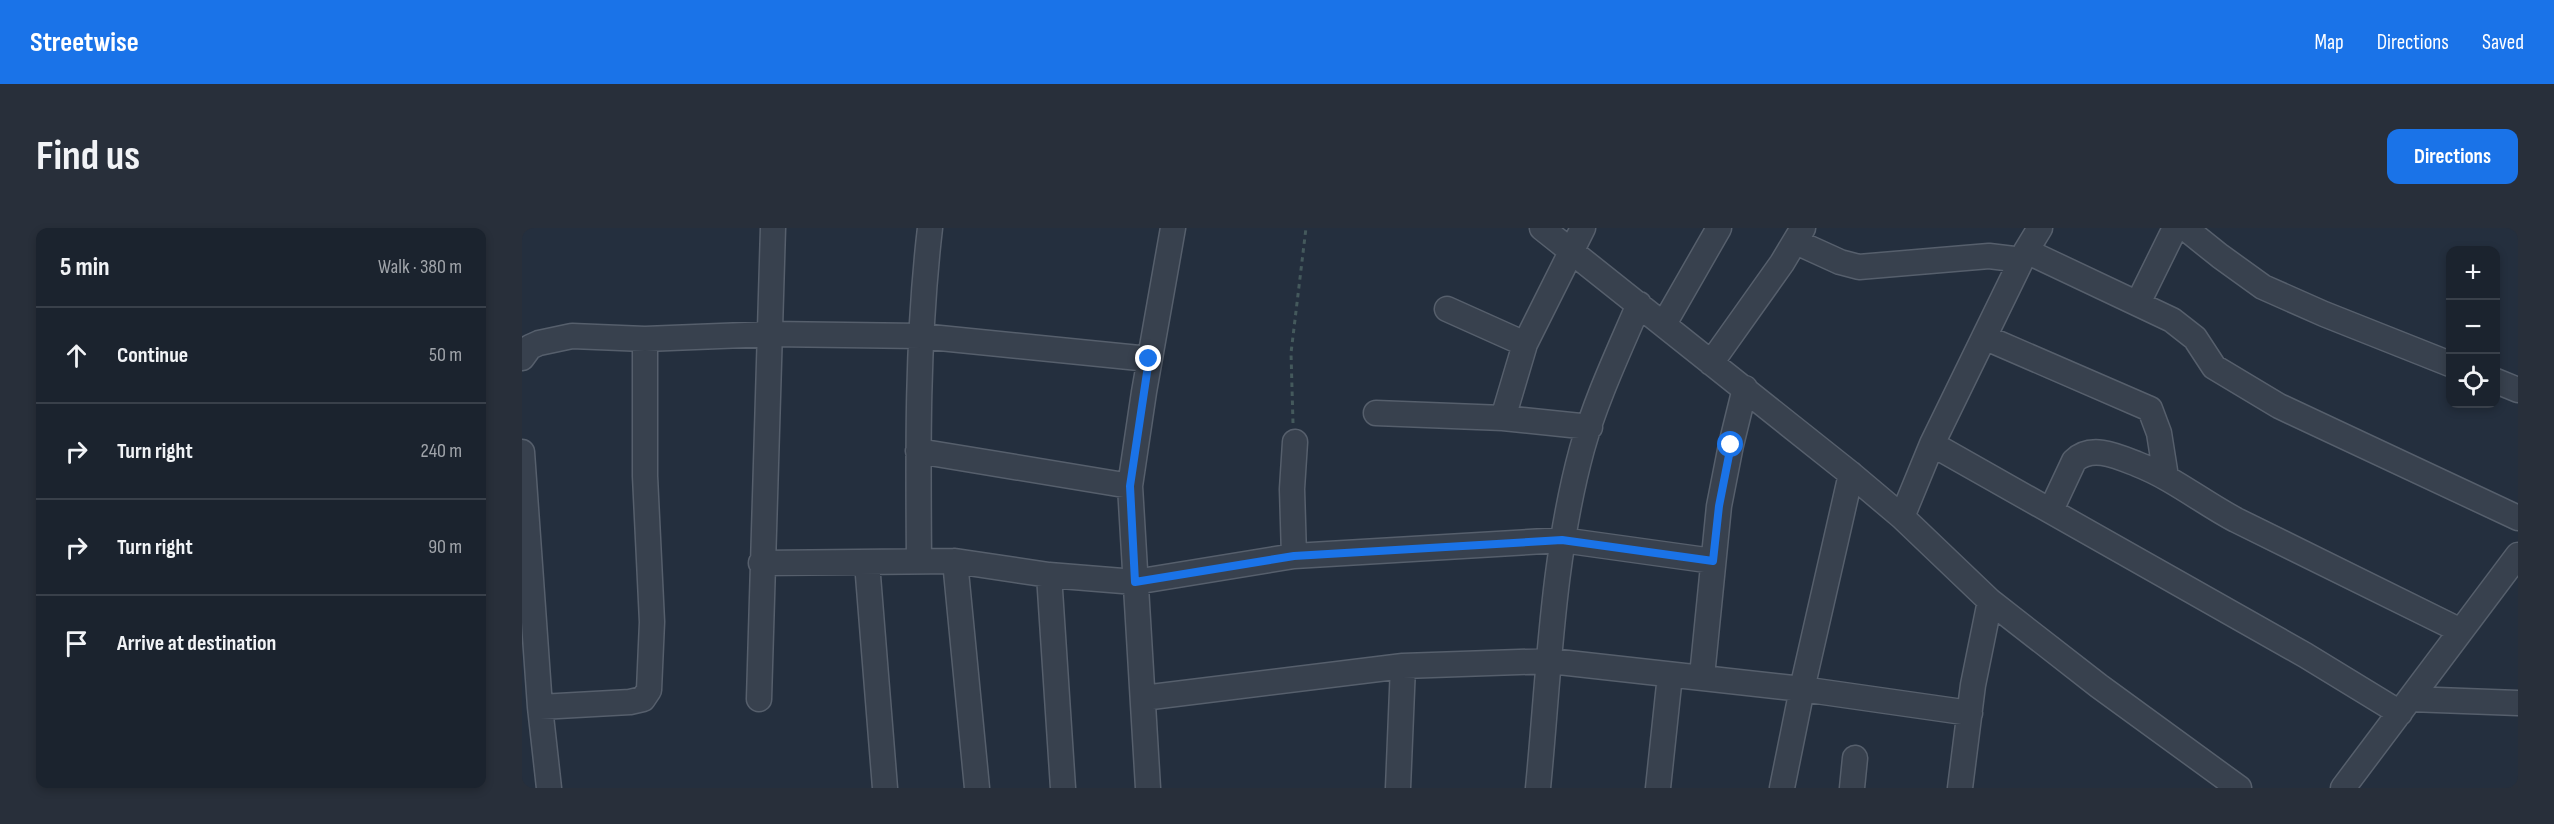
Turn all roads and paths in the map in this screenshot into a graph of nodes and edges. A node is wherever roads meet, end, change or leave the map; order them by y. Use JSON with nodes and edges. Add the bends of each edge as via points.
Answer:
{"nodes":[{"id":1,"x":774,"y":228,"type":"edge"},
{"id":2,"x":930,"y":228,"type":"edge"},
{"id":3,"x":1306,"y":228,"type":"edge"},
{"id":4,"x":1542,"y":228,"type":"edge"},
{"id":5,"x":1583,"y":228,"type":"edge"},
{"id":6,"x":1719,"y":228,"type":"edge"},
{"id":7,"x":2175,"y":228,"type":"edge"},
{"id":8,"x":2185,"y":228,"type":"edge"},
{"id":9,"x":1170,"y":229,"type":"edge"},
{"id":10,"x":1800,"y":235,"type":"edge"},
{"id":11,"x":2031,"y":243,"type":"edge"},
{"id":12,"x":1572,"y":252,"type":"junction"},
{"id":13,"x":1989,"y":256,"type":"junction"},
{"id":14,"x":2138,"y":303,"type":"junction"},
{"id":15,"x":1639,"y":304,"type":"junction"},
{"id":16,"x":1447,"y":309,"type":"dead end"},
{"id":17,"x":1664,"y":324,"type":"junction"},
{"id":18,"x":771,"y":334,"type":"junction"},
{"id":19,"x":920,"y":336,"type":"junction"},
{"id":20,"x":1984,"y":337,"type":"junction"},
{"id":21,"x":645,"y":339,"type":"junction"},
{"id":22,"x":1525,"y":344,"type":"junction"},
{"id":23,"x":522,"y":358,"type":"edge"},
{"id":24,"x":1149,"y":359,"type":"junction"},
{"id":25,"x":2446,"y":362,"type":"edge"},
{"id":26,"x":1711,"y":363,"type":"junction"},
{"id":27,"x":2500,"y":383,"type":"edge"},
{"id":28,"x":1745,"y":388,"type":"junction"},
{"id":29,"x":2518,"y":390,"type":"edge"},
{"id":30,"x":1376,"y":413,"type":"dead end"},
{"id":31,"x":1503,"y":418,"type":"junction"},
{"id":32,"x":1590,"y":427,"type":"junction"},
{"id":33,"x":1295,"y":442,"type":"joint"},
{"id":34,"x":1932,"y":444,"type":"junction"},
{"id":35,"x":918,"y":451,"type":"junction"},
{"id":36,"x":522,"y":452,"type":"edge"},
{"id":37,"x":1851,"y":474,"type":"junction"},
{"id":38,"x":2166,"y":477,"type":"junction"},
{"id":39,"x":1130,"y":486,"type":"junction"},
{"id":40,"x":2051,"y":510,"type":"junction"},
{"id":41,"x":1902,"y":517,"type":"junction"},
{"id":42,"x":2518,"y":518,"type":"edge"},
{"id":43,"x":1562,"y":540,"type":"junction"},
{"id":44,"x":2518,"y":555,"type":"edge"},
{"id":45,"x":1294,"y":556,"type":"junction"},
{"id":46,"x":920,"y":561,"type":"junction"},
{"id":47,"x":955,"y":561,"type":"junction"},
{"id":48,"x":1713,"y":561,"type":"junction"},
{"id":49,"x":761,"y":562,"type":"junction"},
{"id":50,"x":867,"y":563,"type":"junction"},
{"id":51,"x":1049,"y":575,"type":"junction"},
{"id":52,"x":1135,"y":582,"type":"junction"},
{"id":53,"x":1990,"y":601,"type":"junction"},
{"id":54,"x":2461,"y":631,"type":"junction"},
{"id":55,"x":1550,"y":661,"type":"junction"},
{"id":56,"x":1403,"y":666,"type":"junction"},
{"id":57,"x":1670,"y":675,"type":"junction"},
{"id":58,"x":1702,"y":676,"type":"junction"},
{"id":59,"x":1802,"y":688,"type":"junction"},
{"id":60,"x":1143,"y":698,"type":"junction"},
{"id":61,"x":759,"y":699,"type":"dead end"},
{"id":62,"x":2518,"y":703,"type":"edge"},
{"id":63,"x":2405,"y":706,"type":"junction"},
{"id":64,"x":540,"y":707,"type":"junction"},
{"id":65,"x":1970,"y":713,"type":"junction"},
{"id":66,"x":1855,"y":758,"type":"dead end"},
{"id":67,"x":549,"y":788,"type":"edge"},
{"id":68,"x":885,"y":788,"type":"edge"},
{"id":69,"x":977,"y":788,"type":"edge"},
{"id":70,"x":1063,"y":788,"type":"edge"},
{"id":71,"x":1148,"y":788,"type":"edge"},
{"id":72,"x":1398,"y":788,"type":"edge"},
{"id":73,"x":1538,"y":788,"type":"edge"},
{"id":74,"x":1658,"y":788,"type":"edge"},
{"id":75,"x":1782,"y":788,"type":"edge"},
{"id":76,"x":1852,"y":788,"type":"edge"},
{"id":77,"x":1960,"y":788,"type":"edge"},
{"id":78,"x":2239,"y":788,"type":"edge"},
{"id":79,"x":2345,"y":788,"type":"edge"}],
"edges":[{"from":1,"to":18,"type":"street"},
{"from":2,"to":19,"type":"street"},
{"from":3,"to":33,"type":"path","via":[[1291,353]]},
{"from":4,"to":12,"type":"street"},
{"from":5,"to":12,"type":"street"},
{"from":6,"to":17,"type":"street"},
{"from":7,"to":14,"type":"street"},
{"from":8,"to":25,"type":"street","via":[[2263,286]]},
{"from":9,"to":24,"type":"street"},
{"from":10,"to":13,"type":"street","via":[[1840,262],[1859,267]]},
{"from":10,"to":26,"type":"street"},
{"from":11,"to":13,"type":"street"},
{"from":11,"to":13,"type":"street"},
{"from":11,"to":14,"type":"street"},
{"from":11,"to":20,"type":"street"},
{"from":12,"to":15,"type":"street"},
{"from":12,"to":22,"type":"street"},
{"from":14,"to":42,"type":"street","via":[[2181,326],[2214,367],[2279,406]]},
{"from":15,"to":17,"type":"street"},
{"from":15,"to":32,"type":"street"},
{"from":16,"to":22,"type":"street"},
{"from":17,"to":26,"type":"street"},
{"from":18,"to":19,"type":"street"},
{"from":18,"to":21,"type":"street"},
{"from":18,"to":49,"type":"street"},
{"from":19,"to":24,"type":"street"},
{"from":19,"to":35,"type":"street"},
{"from":20,"to":34,"type":"street"},
{"from":20,"to":38,"type":"street","via":[[2150,409],[2159,433]]},
{"from":21,"to":23,"type":"street","via":[[553,339],[530,347]]},
{"from":21,"to":64,"type":"street","via":[[645,476],[652,622],[649,690],[643,699],[630,702]]},
{"from":22,"to":31,"type":"street"},
{"from":24,"to":39,"type":"street"},
{"from":26,"to":28,"type":"street"},
{"from":27,"to":29,"type":"street"},
{"from":28,"to":37,"type":"street"},
{"from":28,"to":48,"type":"street","via":[[1722,490]]},
{"from":30,"to":31,"type":"street"},
{"from":31,"to":32,"type":"street"},
{"from":32,"to":43,"type":"street"},
{"from":33,"to":45,"type":"street"},
{"from":34,"to":40,"type":"street"},
{"from":34,"to":41,"type":"street"},
{"from":35,"to":39,"type":"street"},
{"from":35,"to":46,"type":"street"},
{"from":36,"to":64,"type":"street"},
{"from":37,"to":41,"type":"street"},
{"from":37,"to":59,"type":"street"},
{"from":38,"to":40,"type":"street","via":[[2117,457],[2088,452],[2074,460]]},
{"from":38,"to":54,"type":"street","via":[[2233,518]]},
{"from":39,"to":52,"type":"street"},
{"from":40,"to":63,"type":"street","via":[[2305,655]]},
{"from":41,"to":53,"type":"street"},
{"from":43,"to":45,"type":"street"},
{"from":43,"to":48,"type":"street"},
{"from":43,"to":55,"type":"street"},
{"from":44,"to":54,"type":"street"},
{"from":45,"to":52,"type":"street"},
{"from":46,"to":47,"type":"street"},
{"from":46,"to":50,"type":"street"},
{"from":47,"to":51,"type":"street"},
{"from":47,"to":69,"type":"street"},
{"from":48,"to":58,"type":"street"},
{"from":49,"to":50,"type":"street"},
{"from":49,"to":61,"type":"street"},
{"from":50,"to":68,"type":"street"},
{"from":51,"to":52,"type":"street"},
{"from":51,"to":70,"type":"street"},
{"from":52,"to":60,"type":"street"},
{"from":53,"to":65,"type":"street"},
{"from":53,"to":78,"type":"street"},
{"from":54,"to":63,"type":"street"},
{"from":55,"to":56,"type":"street"},
{"from":55,"to":57,"type":"street"},
{"from":55,"to":73,"type":"street"},
{"from":56,"to":60,"type":"street"},
{"from":56,"to":72,"type":"street"},
{"from":57,"to":58,"type":"street"},
{"from":57,"to":74,"type":"street"},
{"from":58,"to":59,"type":"street"},
{"from":59,"to":65,"type":"street"},
{"from":59,"to":75,"type":"street"},
{"from":60,"to":71,"type":"street"},
{"from":62,"to":63,"type":"street"},
{"from":63,"to":79,"type":"street"},
{"from":64,"to":67,"type":"street"},
{"from":65,"to":77,"type":"street"},
{"from":66,"to":76,"type":"street"}]}
